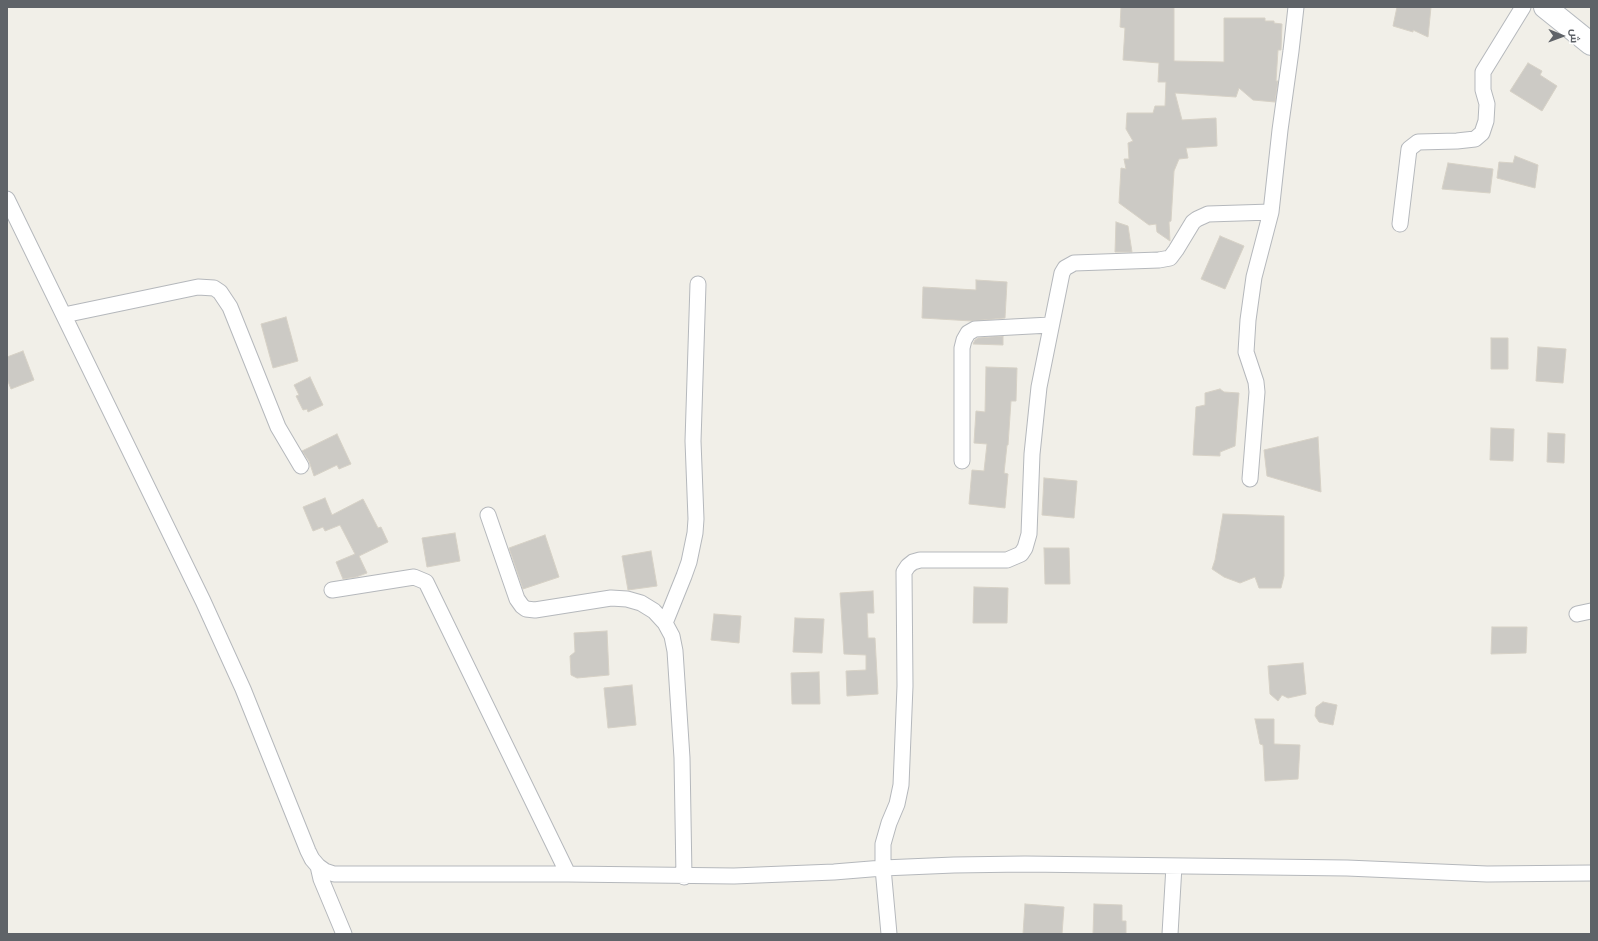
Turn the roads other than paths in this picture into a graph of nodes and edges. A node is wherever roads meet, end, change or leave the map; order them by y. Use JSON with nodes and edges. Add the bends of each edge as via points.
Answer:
{"nodes":[{"id":1,"x":1296,"y":7,"type":"edge"},
{"id":2,"x":1523,"y":7,"type":"edge"},
{"id":3,"x":1545,"y":7,"type":"edge"},
{"id":4,"x":1591,"y":44,"type":"edge"},
{"id":5,"x":7,"y":199,"type":"edge"},
{"id":6,"x":1271,"y":212,"type":"junction"},
{"id":7,"x":1400,"y":224,"type":"dead end"},
{"id":8,"x":698,"y":284,"type":"dead end"},
{"id":9,"x":64,"y":315,"type":"junction"},
{"id":10,"x":1050,"y":325,"type":"junction"},
{"id":11,"x":962,"y":461,"type":"dead end"},
{"id":12,"x":301,"y":466,"type":"dead end"},
{"id":13,"x":1250,"y":479,"type":"dead end"},
{"id":14,"x":488,"y":515,"type":"dead end"},
{"id":15,"x":332,"y":590,"type":"dead end"},
{"id":16,"x":665,"y":623,"type":"junction"},
{"id":17,"x":318,"y":866,"type":"junction"},
{"id":18,"x":1174,"y":866,"type":"junction"},
{"id":19,"x":883,"y":868,"type":"junction"},
{"id":20,"x":1591,"y":873,"type":"edge"},
{"id":21,"x":568,"y":874,"type":"junction"},
{"id":22,"x":684,"y":877,"type":"junction"},
{"id":23,"x":344,"y":934,"type":"edge"},
{"id":24,"x":888,"y":934,"type":"edge"},
{"id":25,"x":1170,"y":934,"type":"edge"}],
"edges":[{"from":1,"to":6,"type":"street"},
{"from":2,"to":7,"type":"street","via":[[1483,72],[1487,104],[1486,121],[1482,132],[1475,139],[1418,142],[1409,149]]},
{"from":3,"to":4,"type":"street"},
{"from":5,"to":9,"type":"street"},
{"from":6,"to":10,"type":"street","via":[[1213,213],[1197,218],[1174,254],[1165,260],[1080,262],[1069,265],[1060,278]]},
{"from":6,"to":13,"type":"street","via":[[1254,277],[1248,320],[1246,352],[1257,392]]},
{"from":8,"to":16,"type":"street","via":[[693,433],[695,534],[686,569]]},
{"from":9,"to":12,"type":"street","via":[[198,287],[214,288],[220,292],[230,307],[278,427]]},
{"from":9,"to":17,"type":"street","via":[[206,608],[243,689],[308,851]]},
{"from":10,"to":11,"type":"street","via":[[975,329],[968,333],[962,348]]},
{"from":10,"to":19,"type":"street","via":[[1034,421],[1029,534],[1025,548],[1020,554],[1008,560],[920,560],[908,566],[904,572],[905,686],[901,785],[884,839]]},
{"from":14,"to":16,"type":"street","via":[[517,599],[526,609],[535,610],[611,598],[626,599],[641,603],[654,611]]},
{"from":15,"to":21,"type":"street","via":[[414,577],[426,582]]},
{"from":16,"to":22,"type":"street","via":[[672,636],[675,651],[682,758]]},
{"from":17,"to":21,"type":"street","via":[[334,874]]},
{"from":17,"to":23,"type":"street"},
{"from":18,"to":19,"type":"street","via":[[1025,864]]},
{"from":18,"to":20,"type":"street","via":[[1347,868],[1487,874]]},
{"from":18,"to":25,"type":"street"},
{"from":19,"to":22,"type":"street","via":[[784,875]]},
{"from":19,"to":24,"type":"street"},
{"from":21,"to":22,"type":"street"}]}
